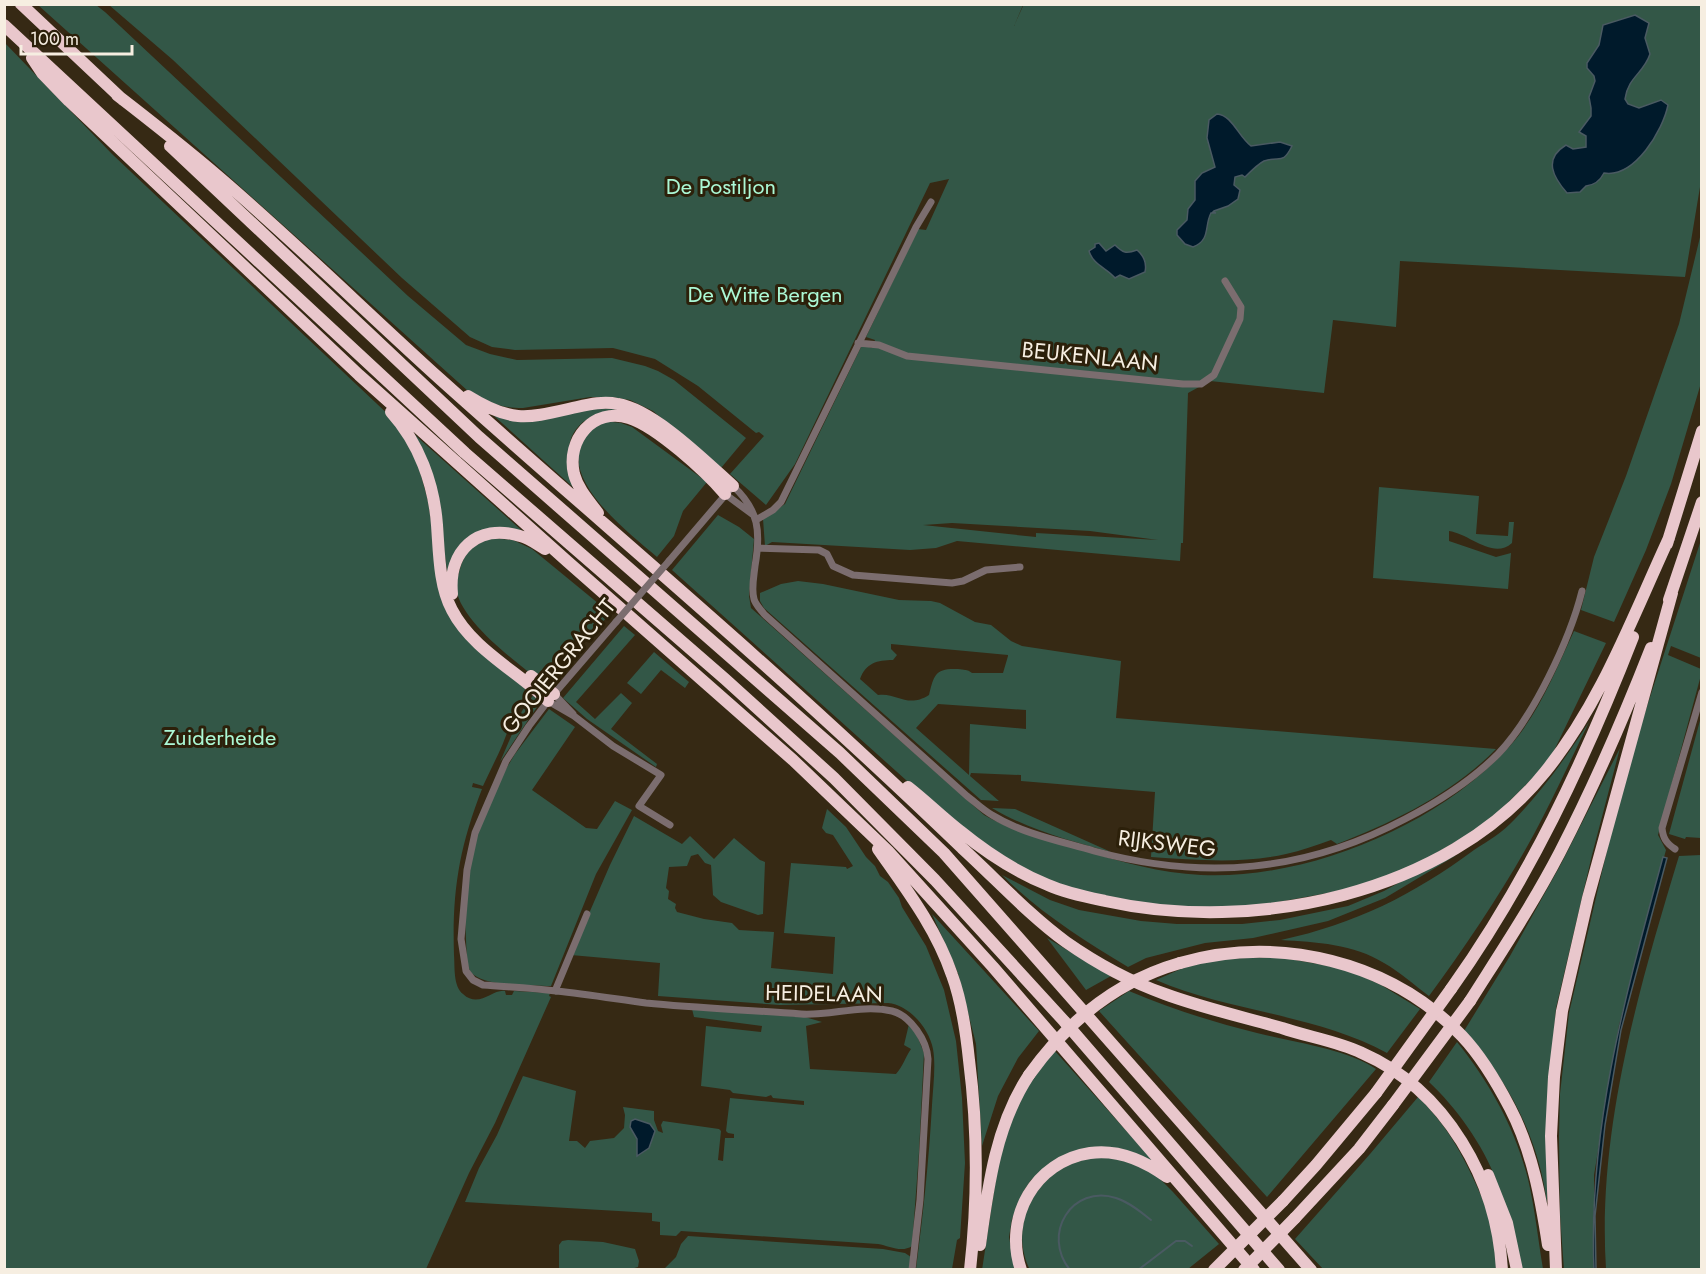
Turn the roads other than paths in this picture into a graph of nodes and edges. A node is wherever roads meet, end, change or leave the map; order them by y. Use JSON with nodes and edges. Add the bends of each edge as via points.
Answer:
{"nodes":[{"id":1,"x":21,"y":4,"type":"edge"},
{"id":2,"x":4,"y":25,"type":"edge"},
{"id":3,"x":22,"y":41,"type":"junction"},
{"id":4,"x":117,"y":95,"type":"junction"},
{"id":5,"x":931,"y":202,"type":"dead end"},
{"id":6,"x":1225,"y":281,"type":"dead end"},
{"id":7,"x":858,"y":343,"type":"junction"},
{"id":8,"x":359,"y":375,"type":"junction"},
{"id":9,"x":437,"y":376,"type":"junction"},
{"id":10,"x":1701,"y":431,"type":"edge"},
{"id":11,"x":729,"y":490,"type":"junction"},
{"id":12,"x":1701,"y":502,"type":"edge"},
{"id":13,"x":755,"y":517,"type":"junction"},
{"id":14,"x":613,"y":533,"type":"junction"},
{"id":15,"x":1669,"y":538,"type":"junction"},
{"id":16,"x":758,"y":550,"type":"junction"},
{"id":17,"x":568,"y":562,"type":"junction"},
{"id":18,"x":1020,"y":567,"type":"dead end"},
{"id":19,"x":1582,"y":591,"type":"dead end"},
{"id":20,"x":1672,"y":593,"type":"junction"},
{"id":21,"x":1701,"y":692,"type":"edge"},
{"id":22,"x":551,"y":698,"type":"junction"},
{"id":23,"x":868,"y":759,"type":"junction"},
{"id":24,"x":858,"y":822,"type":"junction"},
{"id":25,"x":669,"y":825,"type":"dead end"},
{"id":26,"x":1675,"y":849,"type":"dead end"},
{"id":27,"x":587,"y":914,"type":"dead end"},
{"id":28,"x":555,"y":991,"type":"junction"},
{"id":29,"x":1259,"y":1021,"type":"junction"},
{"id":30,"x":1185,"y":1190,"type":"junction"},
{"id":31,"x":912,"y":1269,"type":"edge"},
{"id":32,"x":970,"y":1269,"type":"edge"},
{"id":33,"x":976,"y":1269,"type":"edge"},
{"id":34,"x":1021,"y":1269,"type":"edge"},
{"id":35,"x":1214,"y":1269,"type":"edge"},
{"id":36,"x":1244,"y":1269,"type":"edge"},
{"id":37,"x":1254,"y":1269,"type":"edge"},
{"id":38,"x":1277,"y":1269,"type":"edge"},
{"id":39,"x":1311,"y":1269,"type":"edge"},
{"id":40,"x":1502,"y":1269,"type":"edge"},
{"id":41,"x":1517,"y":1269,"type":"edge"},
{"id":42,"x":1553,"y":1269,"type":"edge"}],
"edges":[{"from":1,"to":4,"type":"highway"},
{"from":2,"to":3,"type":"highway"},
{"from":3,"to":8,"type":"highway","via":[[42,73],[69,101]]},
{"from":3,"to":38,"type":"highway","via":[[465,453],[834,778],[935,879],[1064,1021]]},
{"from":4,"to":9,"type":"highway","via":[[223,180]]},
{"from":4,"to":39,"type":"highway","via":[[479,437],[840,753],[944,853]]},
{"from":5,"to":7,"type":"street"},
{"from":6,"to":7,"type":"street","name":"BEUKENLAAN","via":[[1241,307],[1240,319],[1214,375],[1201,384],[907,356],[879,345]]},
{"from":7,"to":13,"type":"street","via":[[781,502]]},
{"from":8,"to":17,"type":"highway"},
{"from":8,"to":22,"type":"highway","via":[[404,429],[425,468],[435,504],[444,587],[453,613],[496,659]]},
{"from":9,"to":11,"type":"highway","via":[[506,416],[536,417],[602,403],[640,411],[673,435]]},
{"from":9,"to":14,"type":"highway"},
{"from":10,"to":15,"type":"highway"},
{"from":11,"to":13,"type":"street","via":[[749,502]]},
{"from":11,"to":14,"type":"highway","via":[[642,423],[627,417],[601,417],[579,435],[574,446],[574,474]]},
{"from":11,"to":22,"type":"street","name":"GOOIERGRACHT","bridge":true},
{"from":12,"to":20,"type":"highway"},
{"from":13,"to":16,"type":"street"},
{"from":14,"to":23,"type":"highway"},
{"from":15,"to":23,"type":"highway","via":[[1594,699],[1560,754],[1524,797],[1484,830],[1434,860],[1377,884],[1327,899],[1276,909],[1206,913],[1124,905],[1048,886],[983,849]]},
{"from":15,"to":35,"type":"highway","bridge":true,"via":[[1616,682],[1568,790],[1502,912],[1376,1093],[1323,1158]]},
{"from":16,"to":18,"type":"street","via":[[819,550],[827,554],[833,566],[853,575],[952,583],[986,570]]},
{"from":16,"to":19,"type":"street","name":"RIJKSWEG","via":[[753,592],[764,614],[991,814],[1035,834],[1122,858],[1214,869],[1282,864],[1348,845],[1429,807],[1466,782],[1498,754],[1521,725],[1575,617]]},
{"from":17,"to":22,"type":"highway","via":[[521,536],[500,533],[474,539],[459,554],[451,573],[453,595],[462,614]]},
{"from":17,"to":24,"type":"highway"},
{"from":20,"to":36,"type":"highway","bridge":true,"via":[[1619,727],[1559,853],[1470,1001],[1359,1149]]},
{"from":20,"to":42,"type":"highway","via":[[1590,887],[1562,1011],[1551,1136]]},
{"from":21,"to":26,"type":"street","via":[[1662,828],[1663,837]]},
{"from":22,"to":25,"type":"street","via":[[613,746],[661,775],[639,806]]},
{"from":22,"to":28,"type":"street","name":"GOOIERGRACHT","via":[[506,761],[475,833],[467,870],[461,939],[466,971],[473,980]]},
{"from":23,"to":29,"type":"highway","via":[[1066,941],[1163,994]]},
{"from":24,"to":30,"type":"highway","via":[[986,959]]},
{"from":24,"to":32,"type":"highway","via":[[921,909],[952,974],[963,1012],[977,1160]]},
{"from":27,"to":28,"type":"street"},
{"from":28,"to":31,"type":"street","name":"HEIDELAAN","via":[[646,1003],[798,1014],[891,1011],[910,1022],[927,1048],[928,1059]]},
{"from":29,"to":40,"type":"highway","via":[[1362,1053],[1402,1076],[1440,1110],[1484,1185],[1499,1235]]},
{"from":29,"to":41,"type":"highway","via":[[1307,1030],[1360,1048],[1404,1072],[1430,1095],[1460,1128],[1485,1169],[1507,1224]]},
{"from":30,"to":34,"type":"highway","via":[[1155,1168],[1123,1155],[1092,1152],[1063,1161],[1038,1180],[1021,1208],[1015,1242]]},
{"from":30,"to":37,"type":"highway"},
{"from":33,"to":42,"type":"highway","bridge":true,"via":[[991,1169],[1001,1133],[1016,1096],[1057,1039],[1096,1004],[1143,976],[1218,954],[1260,951],[1343,964],[1395,985],[1443,1018],[1475,1053],[1515,1119],[1530,1159]]}]}
